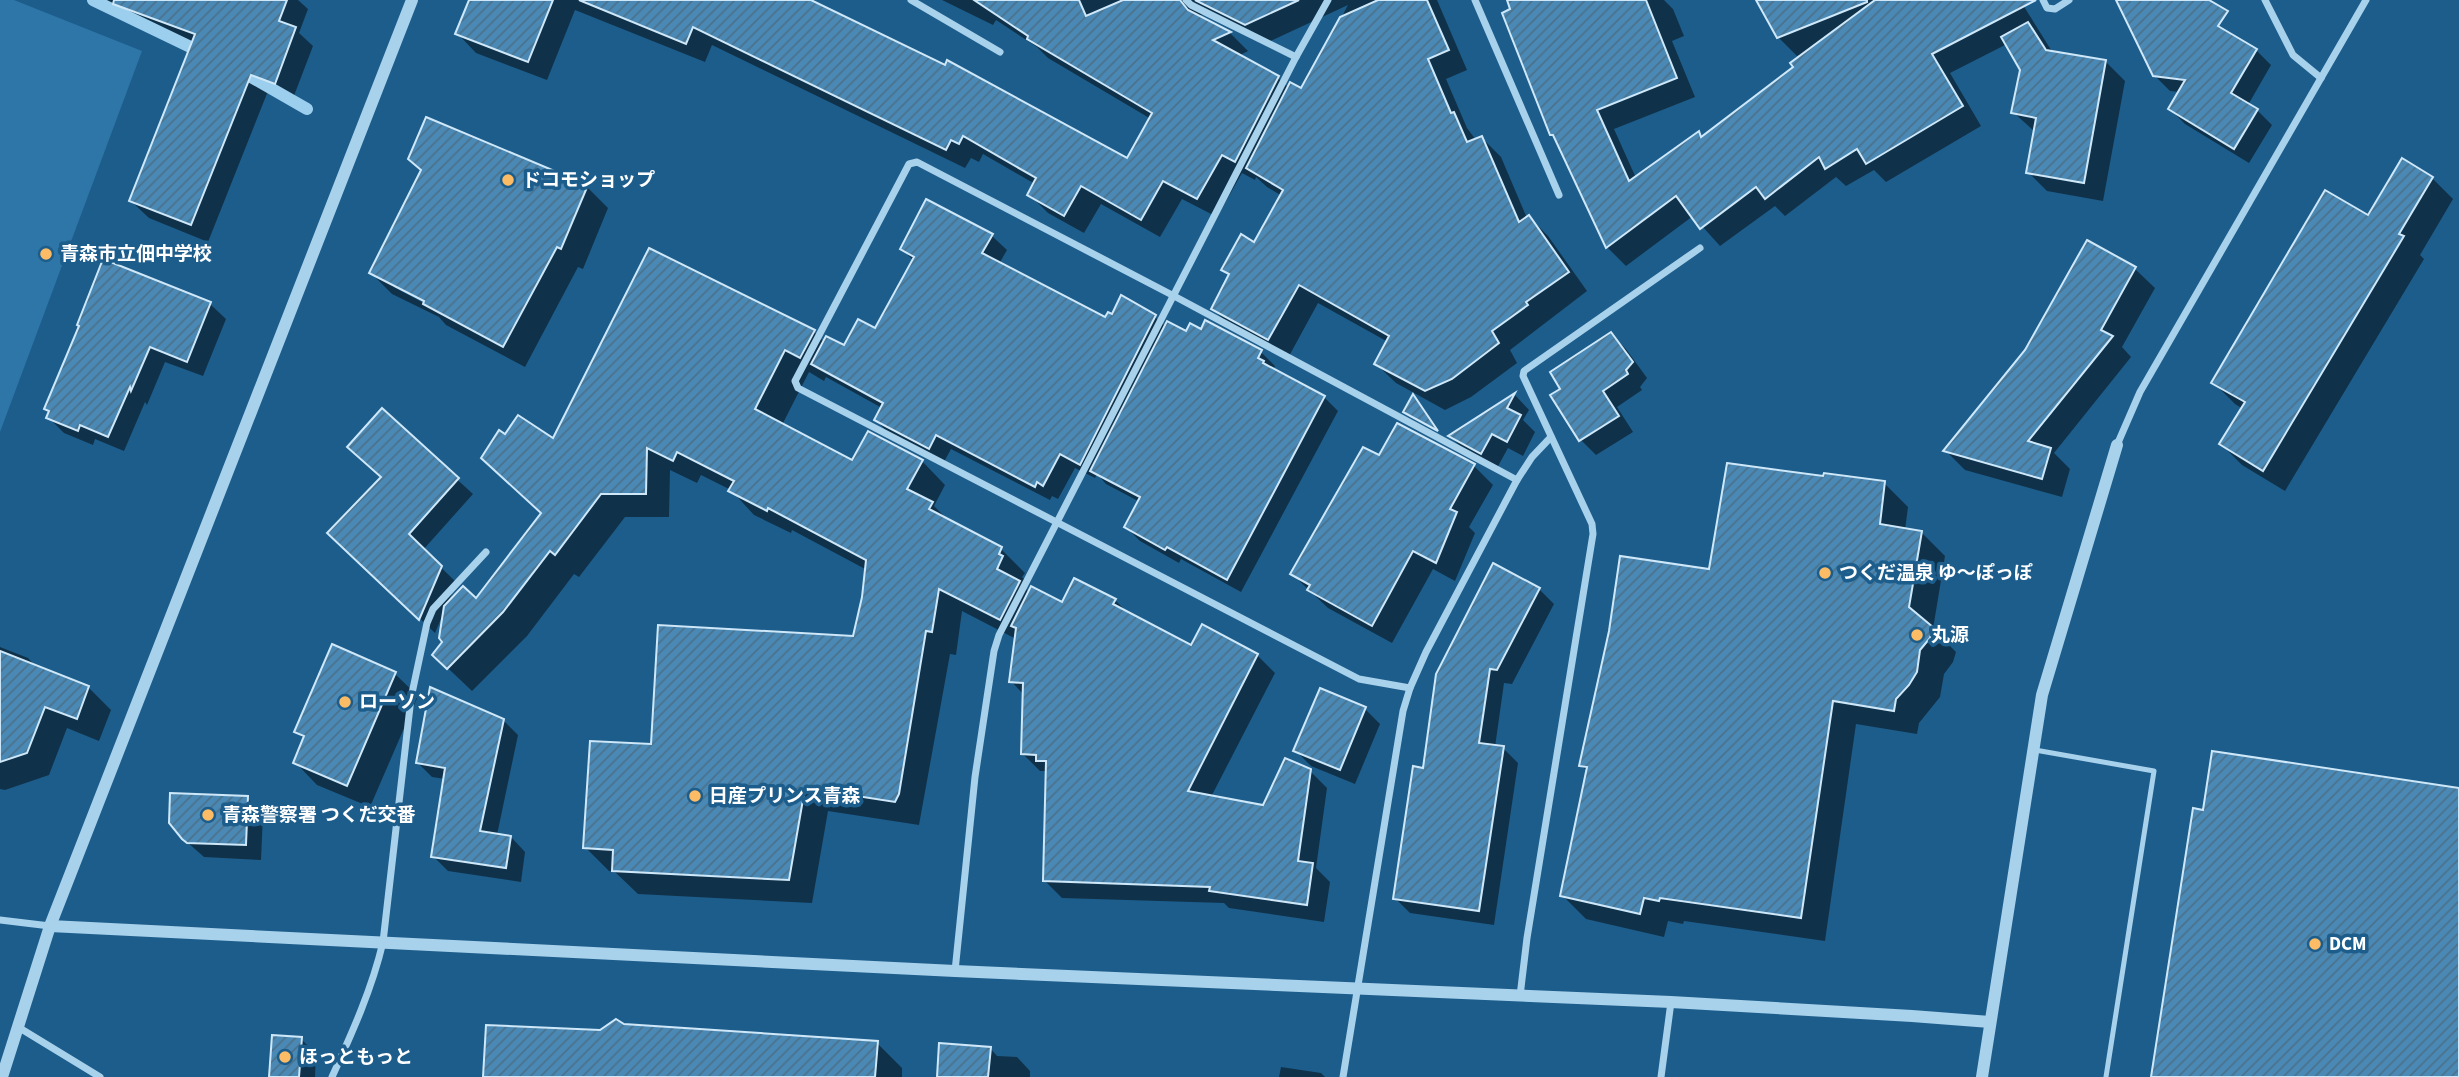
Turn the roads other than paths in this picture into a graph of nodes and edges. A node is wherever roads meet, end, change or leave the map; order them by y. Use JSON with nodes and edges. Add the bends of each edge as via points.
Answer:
{"nodes":[{"id":1,"x":412,"y":0,"type":"edge"},
{"id":2,"x":911,"y":0,"type":"edge"},
{"id":3,"x":1186,"y":0,"type":"edge"},
{"id":4,"x":1328,"y":0,"type":"edge"},
{"id":5,"x":1475,"y":0,"type":"edge"},
{"id":6,"x":2043,"y":0,"type":"edge"},
{"id":7,"x":2069,"y":0,"type":"edge"},
{"id":8,"x":2265,"y":0,"type":"edge"},
{"id":9,"x":2367,"y":0,"type":"edge"},
{"id":10,"x":1000,"y":52,"type":"dead end"},
{"id":11,"x":1296,"y":57,"type":"junction"},
{"id":12,"x":2321,"y":78,"type":"junction"},
{"id":13,"x":1559,"y":195,"type":"dead end"},
{"id":14,"x":1700,"y":248,"type":"dead end"},
{"id":15,"x":1174,"y":296,"type":"junction"},
{"id":16,"x":1551,"y":438,"type":"junction"},
{"id":17,"x":2117,"y":445,"type":"joint"},
{"id":18,"x":1517,"y":480,"type":"junction"},
{"id":19,"x":1057,"y":522,"type":"junction"},
{"id":20,"x":486,"y":552,"type":"dead end"},
{"id":21,"x":1410,"y":688,"type":"junction"},
{"id":22,"x":2033,"y":749,"type":"junction"},
{"id":23,"x":0,"y":920,"type":"edge"},
{"id":24,"x":50,"y":926,"type":"junction"},
{"id":25,"x":383,"y":942,"type":"junction"},
{"id":26,"x":956,"y":971,"type":"junction"},
{"id":27,"x":1359,"y":988,"type":"junction"},
{"id":28,"x":1520,"y":996,"type":"junction"},
{"id":29,"x":1671,"y":1002,"type":"junction"},
{"id":30,"x":1990,"y":1022,"type":"junction"},
{"id":31,"x":18,"y":1027,"type":"junction"},
{"id":32,"x":2,"y":1077,"type":"edge"},
{"id":33,"x":100,"y":1077,"type":"edge"},
{"id":34,"x":332,"y":1077,"type":"edge"},
{"id":35,"x":1343,"y":1077,"type":"edge"},
{"id":36,"x":1661,"y":1077,"type":"edge"},
{"id":37,"x":1982,"y":1077,"type":"edge"},
{"id":38,"x":2106,"y":1077,"type":"edge"}],
"edges":[{"from":1,"to":24,"type":"street"},
{"from":2,"to":10,"type":"street"},
{"from":3,"to":11,"type":"street"},
{"from":4,"to":11,"type":"street"},
{"from":5,"to":13,"type":"street"},
{"from":6,"to":7,"type":"street","via":[[2047,8],[2055,9]]},
{"from":8,"to":12,"type":"street","via":[[2294,55]]},
{"from":9,"to":12,"type":"street"},
{"from":11,"to":15,"type":"street"},
{"from":12,"to":17,"type":"street","via":[[2140,392]]},
{"from":14,"to":16,"type":"street","via":[[1524,371]]},
{"from":15,"to":18,"type":"street"},
{"from":15,"to":19,"type":"street"},
{"from":15,"to":19,"type":"street","via":[[917,162],[909,164],[795,381],[798,388]]},
{"from":16,"to":18,"type":"street"},
{"from":16,"to":28,"type":"street","via":[[1593,534]]},
{"from":17,"to":22,"type":"street","via":[[2042,695]]},
{"from":18,"to":21,"type":"street"},
{"from":19,"to":21,"type":"street","via":[[1359,679]]},
{"from":19,"to":26,"type":"street","via":[[994,650],[975,777]]},
{"from":20,"to":25,"type":"street","via":[[433,609],[427,623],[411,698]]},
{"from":21,"to":27,"type":"street"},
{"from":22,"to":30,"type":"street"},
{"from":22,"to":38,"type":"lane","via":[[2154,771]]},
{"from":23,"to":24,"type":"street"},
{"from":24,"to":25,"type":"street"},
{"from":24,"to":31,"type":"street"},
{"from":25,"to":26,"type":"street"},
{"from":25,"to":34,"type":"street","via":[[365,1002]]},
{"from":26,"to":27,"type":"street"},
{"from":27,"to":28,"type":"street"},
{"from":27,"to":35,"type":"street"},
{"from":28,"to":29,"type":"street"},
{"from":29,"to":30,"type":"street"},
{"from":29,"to":36,"type":"street"},
{"from":30,"to":37,"type":"street"},
{"from":31,"to":32,"type":"street"},
{"from":31,"to":33,"type":"street"}]}
